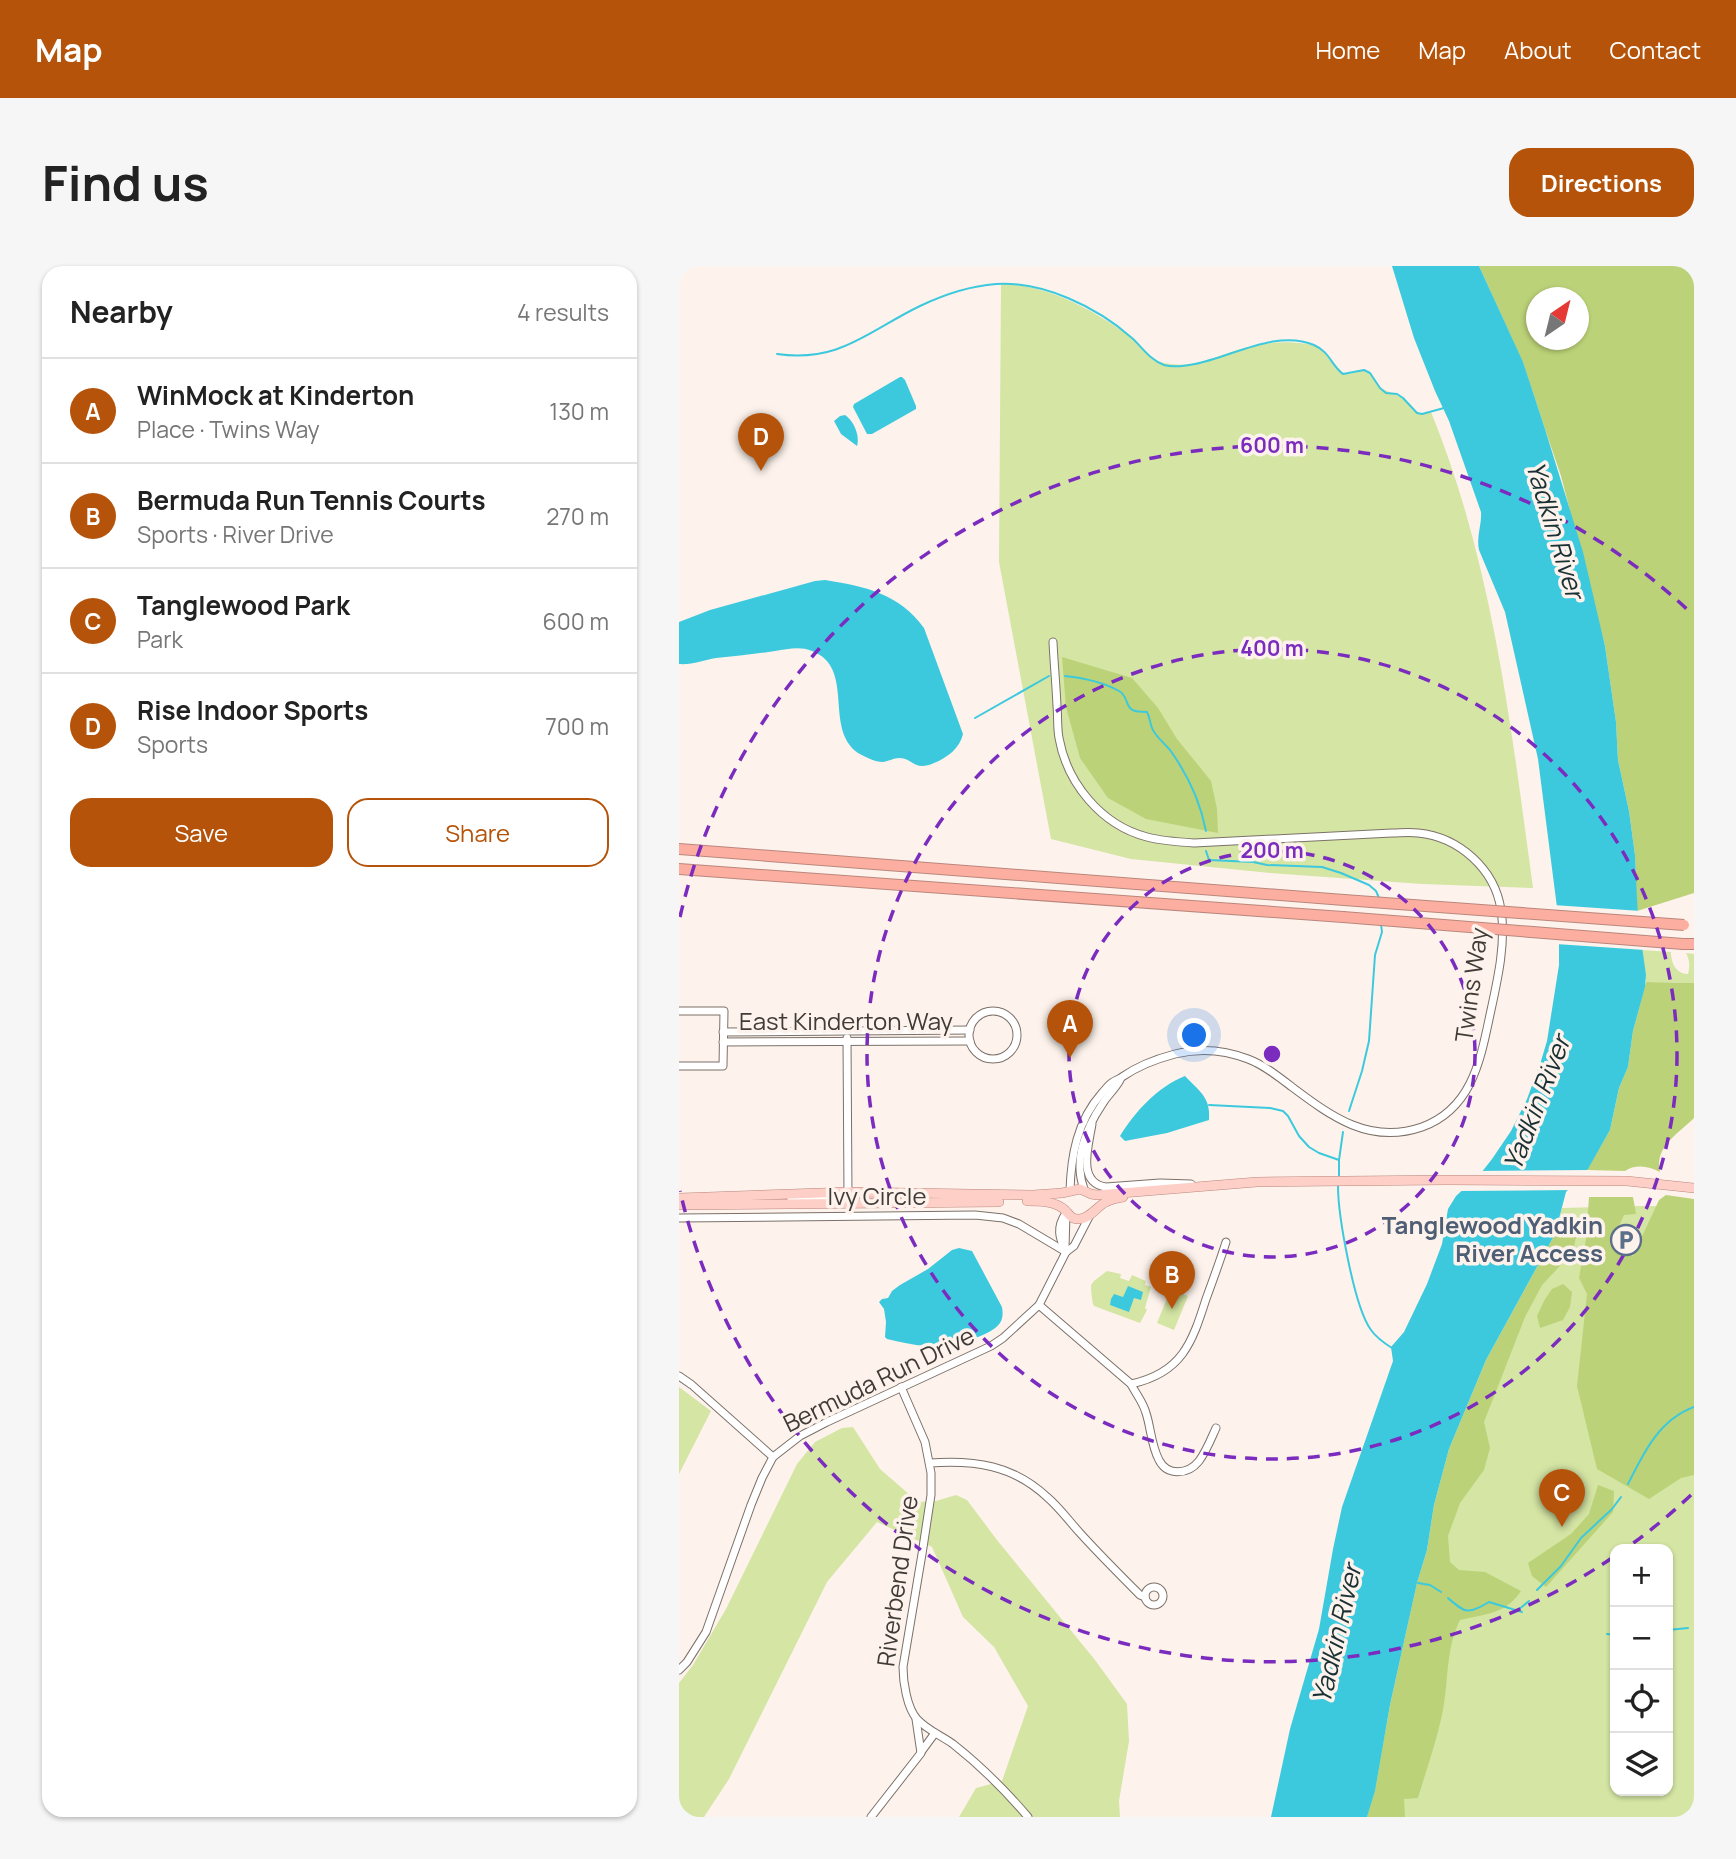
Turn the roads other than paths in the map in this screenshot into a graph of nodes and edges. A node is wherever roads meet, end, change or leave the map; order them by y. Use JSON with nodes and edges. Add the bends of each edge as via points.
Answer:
{"nodes":[{"id":1,"x":1053,"y":642,"type":"dead end"},
{"id":2,"x":679,"y":849,"type":"edge"},
{"id":3,"x":679,"y":869,"type":"edge"},
{"id":4,"x":1689,"y":926,"type":"edge"},
{"id":5,"x":1688,"y":944,"type":"edge"},
{"id":6,"x":679,"y":1011,"type":"edge"},
{"id":7,"x":969,"y":1030,"type":"junction"},
{"id":8,"x":846,"y":1031,"type":"junction"},
{"id":9,"x":723,"y":1032,"type":"junction"},
{"id":10,"x":970,"y":1041,"type":"junction"},
{"id":11,"x":723,"y":1042,"type":"junction"},
{"id":12,"x":847,"y":1042,"type":"junction"},
{"id":13,"x":679,"y":1066,"type":"edge"},
{"id":14,"x":1119,"y":1080,"type":"junction"},
{"id":15,"x":1092,"y":1124,"type":"junction"},
{"id":16,"x":1227,"y":1184,"type":"junction"},
{"id":17,"x":1694,"y":1188,"type":"edge"},
{"id":18,"x":849,"y":1192,"type":"junction"},
{"id":19,"x":1069,"y":1192,"type":"junction"},
{"id":20,"x":1088,"y":1192,"type":"junction"},
{"id":21,"x":1138,"y":1193,"type":"junction"},
{"id":22,"x":679,"y":1198,"type":"edge"},
{"id":23,"x":780,"y":1204,"type":"junction"},
{"id":24,"x":679,"y":1205,"type":"edge"},
{"id":25,"x":1065,"y":1212,"type":"junction"},
{"id":26,"x":1092,"y":1212,"type":"junction"},
{"id":27,"x":679,"y":1218,"type":"edge"},
{"id":28,"x":1226,"y":1242,"type":"dead end"},
{"id":29,"x":1066,"y":1252,"type":"junction"},
{"id":30,"x":1039,"y":1304,"type":"junction"},
{"id":31,"x":679,"y":1376,"type":"edge"},
{"id":32,"x":1131,"y":1384,"type":"junction"},
{"id":33,"x":901,"y":1387,"type":"junction"},
{"id":34,"x":1216,"y":1428,"type":"dead end"},
{"id":35,"x":773,"y":1457,"type":"junction"},
{"id":36,"x":930,"y":1464,"type":"junction"},
{"id":37,"x":1145,"y":1597,"type":"dead end"},
{"id":38,"x":679,"y":1670,"type":"edge"},
{"id":39,"x":916,"y":1718,"type":"junction"},
{"id":40,"x":935,"y":1733,"type":"junction"},
{"id":41,"x":921,"y":1753,"type":"junction"},
{"id":42,"x":871,"y":1817,"type":"edge"},
{"id":43,"x":1028,"y":1817,"type":"edge"}],
"edges":[{"from":1,"to":14,"type":"street","name":"Twins Way","via":[[1059,738],[1069,769],[1083,793],[1113,822],[1145,836],[1194,843],[1392,833],[1436,836],[1469,853],[1486,872],[1501,912],[1499,968],[1479,1066],[1460,1100],[1423,1127],[1380,1133],[1360,1129],[1258,1064],[1223,1051],[1189,1050],[1156,1058]]},
{"from":2,"to":4,"type":"highway","bridge":true},
{"from":3,"to":5,"type":"highway","bridge":true},
{"from":6,"to":9,"type":"street","via":[[724,1011]]},
{"from":7,"to":8,"type":"street","name":"East Kinderton Way"},
{"from":7,"to":10,"type":"street","name":"East Kinderton Way"},
{"from":7,"to":10,"type":"street","name":"East Kinderton Way","via":[[979,1016],[995,1012],[1010,1019],[1017,1035],[1011,1051],[996,1059],[980,1055]]},
{"from":8,"to":9,"type":"street","name":"East Kinderton Way"},
{"from":8,"to":12,"type":"street"},
{"from":9,"to":11,"type":"street"},
{"from":10,"to":12,"type":"street","name":"East Kinderton Way"},
{"from":11,"to":12,"type":"street","name":"East Kinderton Way"},
{"from":11,"to":13,"type":"street","via":[[723,1066]]},
{"from":12,"to":18,"type":"street"},
{"from":14,"to":15,"type":"street","name":"Twins Way"},
{"from":14,"to":19,"type":"street","name":"Twins Way","via":[[1104,1091],[1083,1121]]},
{"from":15,"to":16,"type":"street","name":"Twins Way","via":[[1086,1166],[1089,1178],[1098,1186]]},
{"from":15,"to":20,"type":"street","name":"Twins Way","via":[[1081,1155],[1080,1176]]},
{"from":16,"to":17,"type":"main road","via":[[1627,1181]]},
{"from":16,"to":21,"type":"main road"},
{"from":18,"to":19,"type":"main road","via":[[999,1196]]},
{"from":18,"to":22,"type":"main road"},
{"from":18,"to":23,"type":"street","via":[[848,1197]]},
{"from":19,"to":20,"type":"main road"},
{"from":19,"to":25,"type":"main road","via":[[1064,1198]]},
{"from":20,"to":21,"type":"main road"},
{"from":20,"to":26,"type":"main road","via":[[1094,1202]]},
{"from":21,"to":26,"type":"main road","via":[[1108,1201]]},
{"from":23,"to":24,"type":"main road"},
{"from":23,"to":25,"type":"main road","via":[[1031,1201],[1051,1203]]},
{"from":25,"to":26,"type":"main road","via":[[1077,1219]]},
{"from":25,"to":29,"type":"street","name":"Bermuda Run Drive"},
{"from":26,"to":29,"type":"street","name":"Bermuda Run Drive"},
{"from":27,"to":29,"type":"street","name":"Ivy Circle","via":[[975,1215],[1020,1224]]},
{"from":28,"to":32,"type":"street","via":[[1193,1339],[1169,1368]]},
{"from":29,"to":30,"type":"street","name":"Bermuda Run Drive"},
{"from":30,"to":32,"type":"street"},
{"from":30,"to":33,"type":"street","name":"Bermuda Run Drive","via":[[991,1346]]},
{"from":31,"to":35,"type":"street"},
{"from":32,"to":34,"type":"street","via":[[1147,1414],[1157,1456],[1169,1471],[1186,1471],[1196,1464]]},
{"from":33,"to":35,"type":"street","name":"Bermuda Run Drive","via":[[800,1436]]},
{"from":33,"to":36,"type":"street","name":"Riverbend Drive"},
{"from":35,"to":38,"type":"street","name":"Bermuda Run Drive","via":[[706,1632]]},
{"from":36,"to":37,"type":"street","via":[[981,1464],[1025,1480],[1049,1498]]},
{"from":36,"to":39,"type":"street","name":"Riverbend Drive","via":[[931,1494],[903,1667],[908,1701]]},
{"from":39,"to":40,"type":"street"},
{"from":39,"to":41,"type":"street","name":"Riverbend Drive"},
{"from":40,"to":41,"type":"street"},
{"from":40,"to":43,"type":"street","via":[[983,1769]]},
{"from":41,"to":42,"type":"street"}]}
